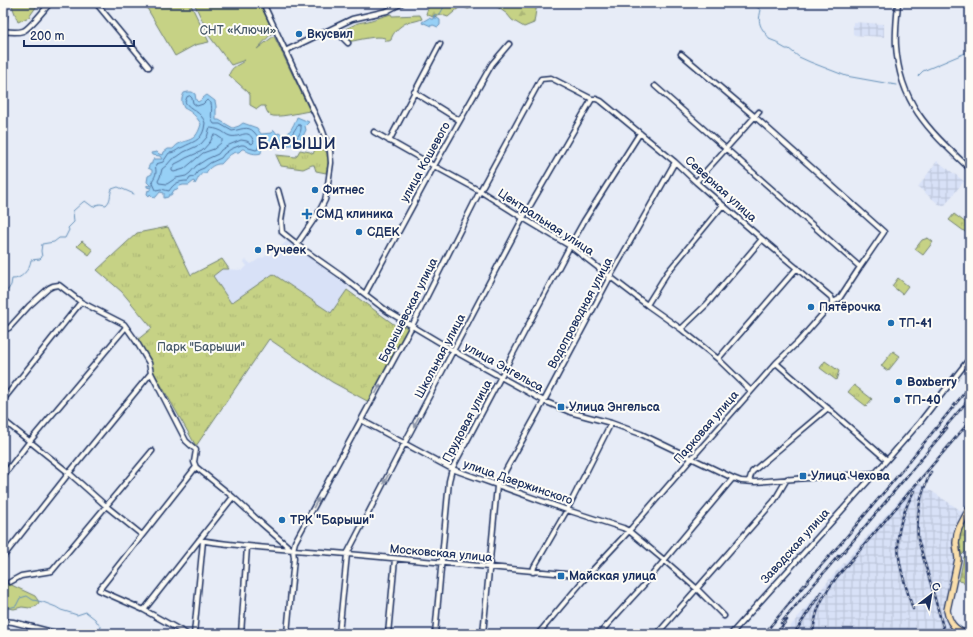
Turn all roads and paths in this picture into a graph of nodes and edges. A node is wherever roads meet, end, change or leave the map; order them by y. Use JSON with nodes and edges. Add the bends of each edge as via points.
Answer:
{"nodes":[{"id":1,"x":3,"y":3,"type":"edge"},
{"id":2,"x":50,"y":3,"type":"edge"},
{"id":3,"x":96,"y":3,"type":"edge"},
{"id":4,"x":263,"y":3,"type":"edge"},
{"id":5,"x":402,"y":3,"type":"edge"},
{"id":6,"x":898,"y":3,"type":"edge"},
{"id":7,"x":959,"y":3,"type":"edge"},
{"id":8,"x":392,"y":5,"type":"edge"},
{"id":9,"x":970,"y":5,"type":"edge"},
{"id":10,"x":3,"y":26,"type":"edge"},
{"id":11,"x":336,"y":27,"type":"junction"},
{"id":12,"x":3,"y":31,"type":"edge"},
{"id":13,"x":348,"y":43,"type":"dead end"},
{"id":14,"x":440,"y":44,"type":"dead end"},
{"id":15,"x":509,"y":44,"type":"dead end"},
{"id":16,"x":285,"y":51,"type":"junction"},
{"id":17,"x":681,"y":54,"type":"dead end"},
{"id":18,"x":149,"y":67,"type":"dead end"},
{"id":19,"x":541,"y":79,"type":"joint"},
{"id":20,"x":655,"y":86,"type":"dead end"},
{"id":21,"x":414,"y":92,"type":"junction"},
{"id":22,"x":592,"y":99,"type":"junction"},
{"id":23,"x":759,"y":112,"type":"dead end"},
{"id":24,"x":754,"y":116,"type":"junction"},
{"id":25,"x":459,"y":120,"type":"junction"},
{"id":26,"x":374,"y":132,"type":"dead end"},
{"id":27,"x":640,"y":132,"type":"junction"},
{"id":28,"x":389,"y":141,"type":"junction"},
{"id":29,"x":726,"y":148,"type":"junction"},
{"id":30,"x":676,"y":162,"type":"junction"},
{"id":31,"x":434,"y":166,"type":"junction"},
{"id":32,"x":970,"y":169,"type":"edge"},
{"id":33,"x":696,"y":182,"type":"junction"},
{"id":34,"x":278,"y":190,"type":"dead end"},
{"id":35,"x":480,"y":190,"type":"junction"},
{"id":36,"x":724,"y":205,"type":"junction"},
{"id":37,"x":524,"y":218,"type":"junction"},
{"id":38,"x":762,"y":239,"type":"junction"},
{"id":39,"x":297,"y":244,"type":"junction"},
{"id":40,"x":570,"y":246,"type":"junction"},
{"id":41,"x":860,"y":266,"type":"junction"},
{"id":42,"x":797,"y":268,"type":"junction"},
{"id":43,"x":610,"y":277,"type":"junction"},
{"id":44,"x":365,"y":294,"type":"junction"},
{"id":45,"x":81,"y":302,"type":"junction"},
{"id":46,"x":833,"y":302,"type":"junction"},
{"id":47,"x":647,"y":305,"type":"junction"},
{"id":48,"x":412,"y":326,"type":"junction"},
{"id":49,"x":126,"y":327,"type":"junction"},
{"id":50,"x":681,"y":329,"type":"junction"},
{"id":51,"x":3,"y":330,"type":"edge"},
{"id":52,"x":454,"y":351,"type":"junction"},
{"id":53,"x":970,"y":358,"type":"edge"},
{"id":54,"x":718,"y":359,"type":"junction"},
{"id":55,"x":776,"y":363,"type":"junction"},
{"id":56,"x":151,"y":373,"type":"junction"},
{"id":57,"x":502,"y":377,"type":"junction"},
{"id":58,"x":751,"y":391,"type":"junction"},
{"id":59,"x":3,"y":400,"type":"edge"},
{"id":60,"x":544,"y":401,"type":"junction"},
{"id":61,"x":828,"y":408,"type":"junction"},
{"id":62,"x":3,"y":420,"type":"edge"},
{"id":63,"x":361,"y":420,"type":"junction"},
{"id":64,"x":611,"y":423,"type":"junction"},
{"id":65,"x":30,"y":442,"type":"junction"},
{"id":66,"x":404,"y":444,"type":"junction"},
{"id":67,"x":152,"y":451,"type":"dead end"},
{"id":68,"x":692,"y":458,"type":"junction"},
{"id":69,"x":887,"y":460,"type":"junction"},
{"id":70,"x":196,"y":467,"type":"junction"},
{"id":71,"x":452,"y":469,"type":"junction"},
{"id":72,"x":876,"y":473,"type":"junction"},
{"id":73,"x":69,"y":474,"type":"junction"},
{"id":74,"x":3,"y":476,"type":"edge"},
{"id":75,"x":733,"y":478,"type":"junction"},
{"id":76,"x":787,"y":479,"type":"junction"},
{"id":77,"x":749,"y":481,"type":"junction"},
{"id":78,"x":497,"y":486,"type":"junction"},
{"id":79,"x":233,"y":497,"type":"junction"},
{"id":80,"x":106,"y":506,"type":"junction"},
{"id":81,"x":970,"y":507,"type":"edge"},
{"id":82,"x":567,"y":510,"type":"junction"},
{"id":83,"x":629,"y":531,"type":"junction"},
{"id":84,"x":142,"y":535,"type":"junction"},
{"id":85,"x":201,"y":540,"type":"junction"},
{"id":86,"x":247,"y":547,"type":"junction"},
{"id":87,"x":293,"y":550,"type":"junction"},
{"id":88,"x":347,"y":554,"type":"junction"},
{"id":89,"x":3,"y":557,"type":"edge"},
{"id":90,"x":395,"y":559,"type":"junction"},
{"id":91,"x":664,"y":560,"type":"junction"},
{"id":92,"x":441,"y":563,"type":"junction"},
{"id":93,"x":489,"y":568,"type":"junction"},
{"id":94,"x":533,"y":572,"type":"junction"},
{"id":95,"x":587,"y":576,"type":"junction"},
{"id":96,"x":10,"y":582,"type":"dead end"},
{"id":97,"x":697,"y":589,"type":"junction"},
{"id":98,"x":144,"y":610,"type":"junction"},
{"id":99,"x":724,"y":616,"type":"dead end"},
{"id":100,"x":3,"y":621,"type":"edge"},
{"id":101,"x":55,"y":634,"type":"edge"},
{"id":102,"x":72,"y":634,"type":"edge"},
{"id":103,"x":187,"y":634,"type":"edge"},
{"id":104,"x":194,"y":634,"type":"edge"},
{"id":105,"x":241,"y":634,"type":"edge"},
{"id":106,"x":286,"y":634,"type":"edge"},
{"id":107,"x":339,"y":634,"type":"edge"},
{"id":108,"x":388,"y":634,"type":"edge"},
{"id":109,"x":435,"y":634,"type":"edge"},
{"id":110,"x":483,"y":634,"type":"edge"},
{"id":111,"x":538,"y":634,"type":"edge"},
{"id":112,"x":599,"y":634,"type":"edge"},
{"id":113,"x":657,"y":634,"type":"edge"},
{"id":114,"x":731,"y":634,"type":"edge"},
{"id":115,"x":965,"y":634,"type":"edge"}],
"edges":[{"from":1,"to":10,"type":"street"},
{"from":2,"to":12,"type":"street","via":[[22,31]]},
{"from":3,"to":18,"type":"street"},
{"from":4,"to":16,"type":"street"},
{"from":5,"to":8,"type":"street"},
{"from":6,"to":32,"type":"street","via":[[897,56],[901,77],[913,107],[937,137]]},
{"from":7,"to":9,"type":"main road"},
{"from":8,"to":11,"type":"street","via":[[387,11],[352,19]]},
{"from":11,"to":13,"type":"street"},
{"from":11,"to":16,"type":"street"},
{"from":14,"to":21,"type":"street"},
{"from":15,"to":25,"type":"street","name":"улица Кошевого","via":[[492,64]]},
{"from":16,"to":39,"type":"street","via":[[327,142],[331,163],[325,200]]},
{"from":17,"to":24,"type":"street"},
{"from":19,"to":22,"type":"street","name":"Северная улица","via":[[551,78]]},
{"from":19,"to":35,"type":"street","name":"Барышевская улица"},
{"from":20,"to":29,"type":"street"},
{"from":21,"to":25,"type":"street"},
{"from":21,"to":28,"type":"street"},
{"from":22,"to":27,"type":"street","name":"Северная улица","via":[[601,101]]},
{"from":22,"to":37,"type":"street","name":"Школьная улица"},
{"from":23,"to":24,"type":"street"},
{"from":24,"to":29,"type":"street"},
{"from":24,"to":41,"type":"street","name":"Парковая улица","via":[[884,232]]},
{"from":25,"to":31,"type":"street","name":"улица Кошевого"},
{"from":26,"to":28,"type":"street","name":"Центральная улица"},
{"from":27,"to":30,"type":"street","name":"Северная улица"},
{"from":27,"to":40,"type":"street","name":"Прудовая улица"},
{"from":28,"to":31,"type":"street","name":"Центральная улица"},
{"from":29,"to":33,"type":"street"},
{"from":29,"to":41,"type":"street"},
{"from":30,"to":33,"type":"street","name":"Северная улица"},
{"from":30,"to":43,"type":"street","name":"Водопроводная улица"},
{"from":31,"to":35,"type":"street","name":"Центральная улица"},
{"from":31,"to":44,"type":"street","name":"улица Кошевого"},
{"from":33,"to":36,"type":"street","name":"Северная улица"},
{"from":34,"to":39,"type":"street","name":"улица Энгельса","via":[[283,208],[282,232]]},
{"from":35,"to":37,"type":"street","name":"Центральная улица"},
{"from":35,"to":48,"type":"street","name":"Барышевская улица"},
{"from":36,"to":38,"type":"street","name":"Северная улица"},
{"from":36,"to":47,"type":"street","via":[[667,273]]},
{"from":37,"to":40,"type":"street","name":"Центральная улица"},
{"from":37,"to":52,"type":"street","name":"Школьная улица"},
{"from":38,"to":42,"type":"street","name":"Северная улица"},
{"from":38,"to":50,"type":"street","via":[[707,304]]},
{"from":39,"to":44,"type":"street","name":"улица Энгельса"},
{"from":40,"to":43,"type":"street","name":"Центральная улица"},
{"from":40,"to":57,"type":"street","name":"Прудовая улица"},
{"from":41,"to":46,"type":"street","name":"Парковая улица","via":[[839,299]]},
{"from":42,"to":46,"type":"street","name":"Северная улица","via":[[831,297]]},
{"from":42,"to":54,"type":"street"},
{"from":43,"to":47,"type":"street","name":"Центральная улица"},
{"from":43,"to":60,"type":"street","name":"Водопроводная улица"},
{"from":44,"to":48,"type":"street","name":"улица Энгельса"},
{"from":45,"to":49,"type":"street"},
{"from":45,"to":51,"type":"street","via":[[59,285],[53,286]]},
{"from":45,"to":59,"type":"street"},
{"from":46,"to":55,"type":"street","name":"Парковая улица"},
{"from":47,"to":50,"type":"street","name":"Центральная улица"},
{"from":48,"to":52,"type":"street","name":"улица Энгельса"},
{"from":63,"to":48,"type":"street","name":"Барышевская улица","one_way":true},
{"from":49,"to":56,"type":"street","via":[[148,363]]},
{"from":49,"to":65,"type":"street"},
{"from":50,"to":54,"type":"street","name":"Центральная улица"},
{"from":52,"to":57,"type":"street","name":"улица Энгельса"},
{"from":52,"to":66,"type":"street","name":"Школьная улица","one_way":true},
{"from":53,"to":69,"type":"street","name":"Заводская улица"},
{"from":54,"to":58,"type":"street","name":"Центральная улица"},
{"from":55,"to":58,"type":"street","name":"Парковая улица"},
{"from":55,"to":61,"type":"street"},
{"from":56,"to":70,"type":"street","via":[[186,441],[196,450]]},
{"from":56,"to":73,"type":"street"},
{"from":57,"to":60,"type":"street","name":"улица Энгельса"},
{"from":57,"to":71,"type":"street","name":"Прудовая улица"},
{"from":58,"to":68,"type":"street","name":"Парковая улица"},
{"from":60,"to":64,"type":"street","name":"улица Энгельса","via":[[570,412]]},
{"from":60,"to":78,"type":"street","name":"Водопроводная улица"},
{"from":61,"to":69,"type":"street"},
{"from":61,"to":77,"type":"street","via":[[752,472]]},
{"from":62,"to":65,"type":"street"},
{"from":63,"to":66,"type":"street","name":"улица Дзержинского"},
{"from":87,"to":63,"type":"street","name":"Барышевская улица","one_way":true,"via":[[300,531]]},
{"from":64,"to":68,"type":"street","name":"улица Энгельса"},
{"from":64,"to":82,"type":"street"},
{"from":65,"to":73,"type":"street"},
{"from":65,"to":74,"type":"street"},
{"from":66,"to":71,"type":"street","name":"улица Дзержинского"},
{"from":66,"to":88,"type":"street","name":"Школьная улица","one_way":true},
{"from":67,"to":80,"type":"street"},
{"from":68,"to":75,"type":"street","name":"улица Энгельса"},
{"from":68,"to":83,"type":"street","name":"Парковая улица"},
{"from":69,"to":72,"type":"street","name":"Заводская улица"},
{"from":70,"to":79,"type":"street"},
{"from":70,"to":84,"type":"street"},
{"from":71,"to":78,"type":"street","name":"улица Дзержинского"},
{"from":71,"to":92,"type":"street","name":"Прудовая улица"},
{"from":72,"to":76,"type":"street","name":"улица Энгельса"},
{"from":72,"to":114,"type":"street","name":"Заводская улица"},
{"from":73,"to":80,"type":"street"},
{"from":73,"to":89,"type":"street"},
{"from":75,"to":77,"type":"street","name":"улица Энгельса"},
{"from":75,"to":91,"type":"street"},
{"from":76,"to":77,"type":"street","name":"улица Энгельса"},
{"from":76,"to":97,"type":"street","via":[[774,501]]},
{"from":78,"to":82,"type":"street","name":"улица Дзержинского"},
{"from":78,"to":93,"type":"street","name":"Водопроводная улица"},
{"from":79,"to":85,"type":"street"},
{"from":79,"to":87,"type":"street"},
{"from":80,"to":84,"type":"street"},
{"from":80,"to":96,"type":"street","via":[[52,571],[21,576]]},
{"from":81,"to":115,"type":"main road","via":[[958,528],[958,559],[948,610],[951,622]]},
{"from":82,"to":83,"type":"street","name":"улица Дзержинского"},
{"from":82,"to":94,"type":"street"},
{"from":83,"to":91,"type":"street","name":"улица Дзержинского"},
{"from":83,"to":95,"type":"street","name":"Парковая улица"},
{"from":84,"to":98,"type":"street","via":[[99,590]]},
{"from":85,"to":86,"type":"street","name":"Московская улица"},
{"from":85,"to":98,"type":"street"},
{"from":85,"to":104,"type":"street"},
{"from":86,"to":87,"type":"street","name":"Московская улица"},
{"from":86,"to":105,"type":"street"},
{"from":87,"to":88,"type":"street","name":"Московская улица"},
{"from":87,"to":106,"type":"street","name":"Барышевская улица"},
{"from":88,"to":90,"type":"street","name":"Московская улица"},
{"from":88,"to":107,"type":"street","name":"Школьная улица"},
{"from":90,"to":92,"type":"street","name":"Московская улица"},
{"from":90,"to":108,"type":"street"},
{"from":91,"to":97,"type":"street","name":"улица Дзержинского"},
{"from":91,"to":112,"type":"street"},
{"from":92,"to":93,"type":"street","name":"Московская улица"},
{"from":92,"to":109,"type":"street","name":"Прудовая улица"},
{"from":93,"to":94,"type":"street","name":"Московская улица"},
{"from":93,"to":110,"type":"street","name":"Водопроводная улица"},
{"from":94,"to":95,"type":"street","name":"Московская улица"},
{"from":95,"to":111,"type":"street","name":"Парковая улица"},
{"from":97,"to":99,"type":"street","name":"улица Дзержинского"},
{"from":97,"to":113,"type":"street"},
{"from":98,"to":103,"type":"street"},
{"from":100,"to":101,"type":"street"},
{"from":101,"to":102,"type":"street"}]}
